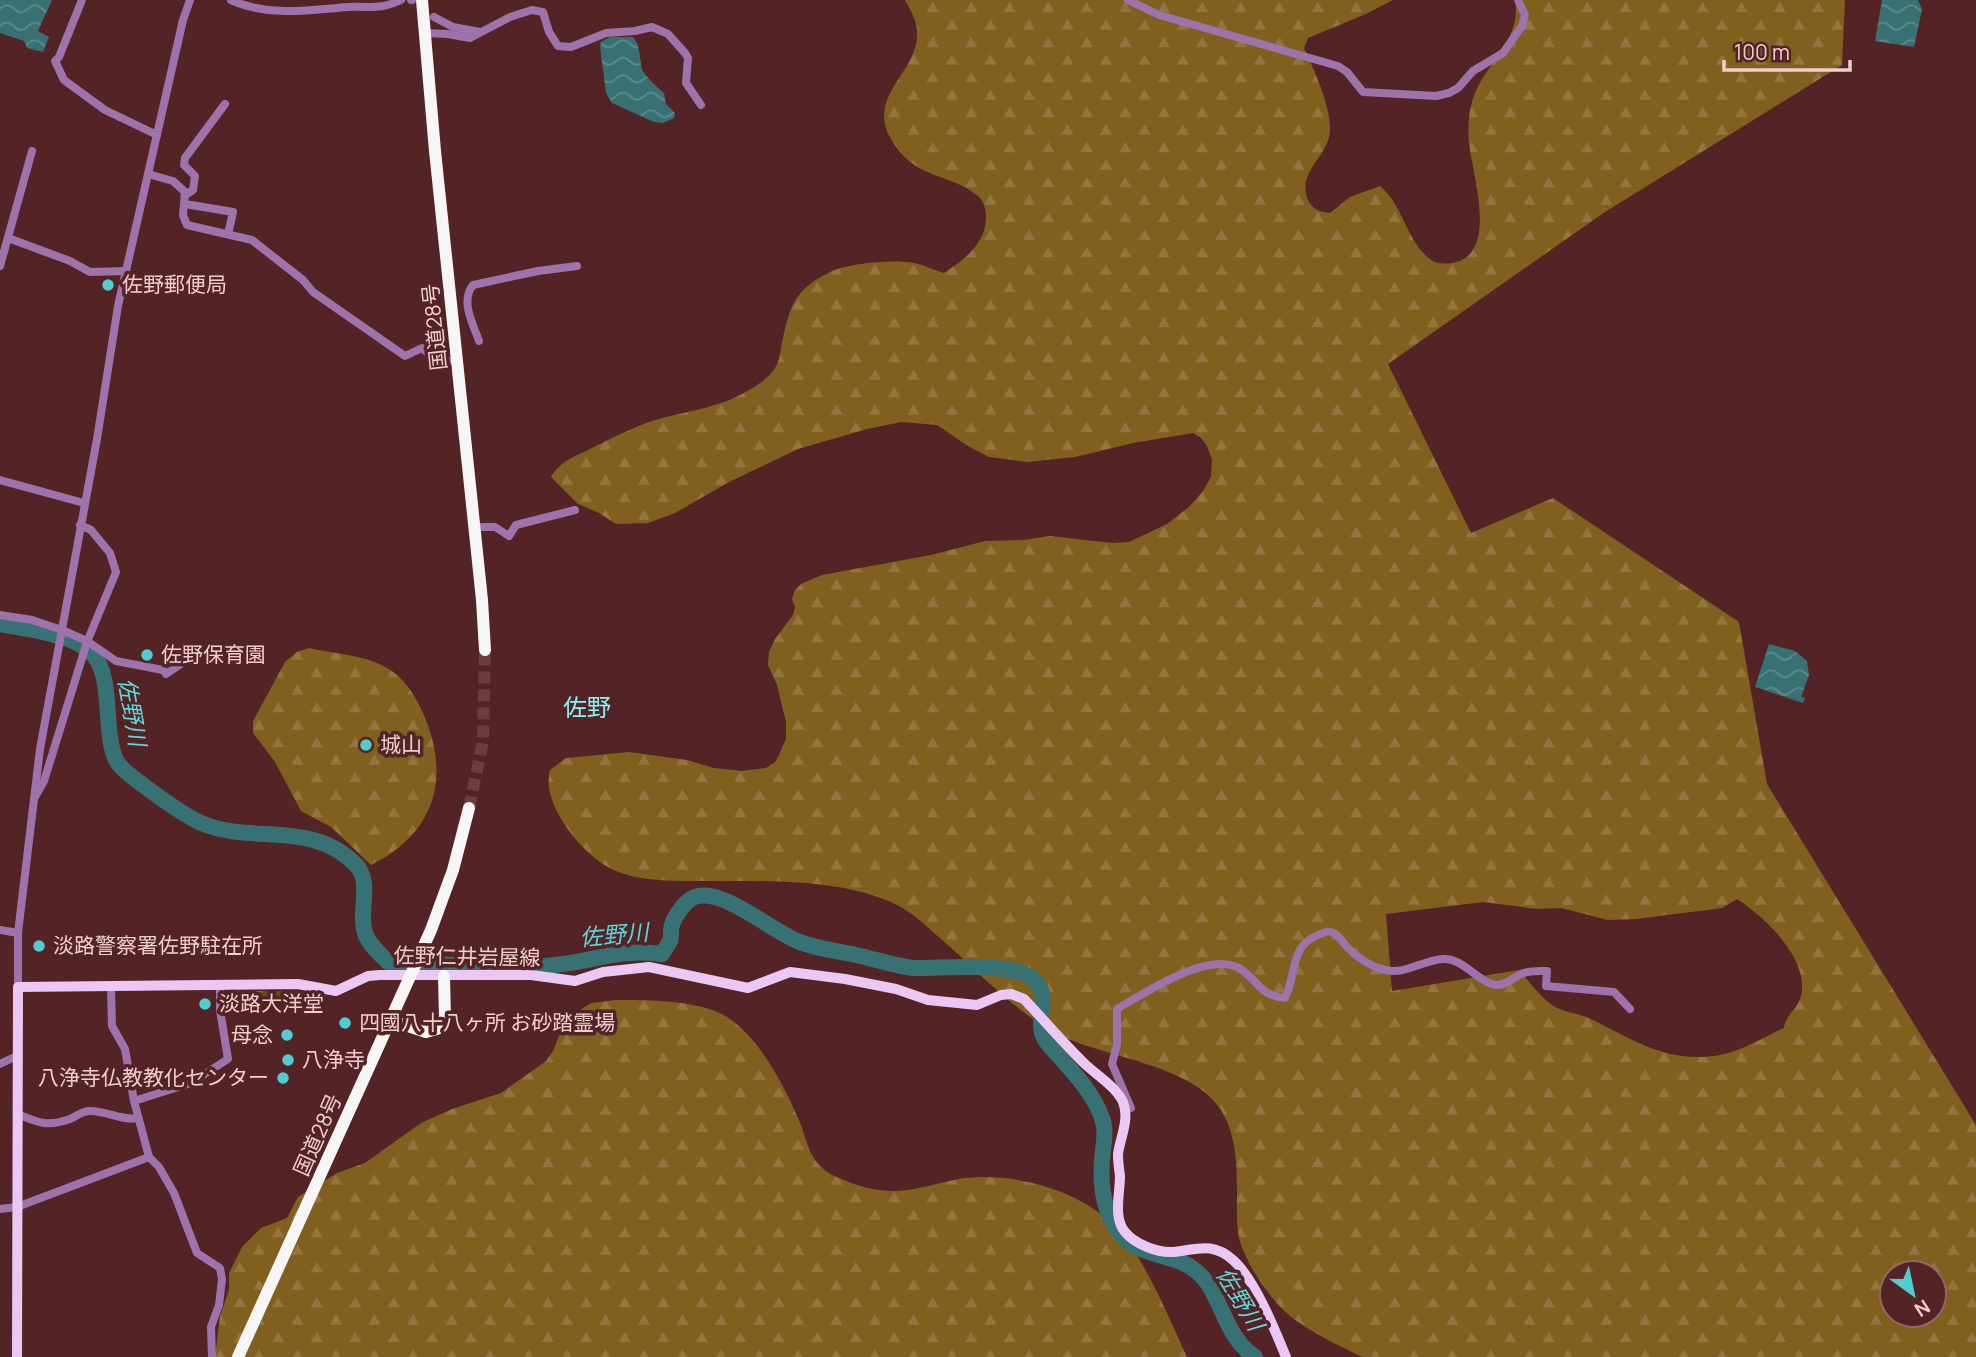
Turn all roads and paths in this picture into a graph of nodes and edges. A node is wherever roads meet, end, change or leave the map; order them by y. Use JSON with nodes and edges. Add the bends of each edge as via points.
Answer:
{"nodes":[{"id":1,"x":82,"y":0,"type":"edge"},
{"id":2,"x":190,"y":0,"type":"edge"},
{"id":3,"x":231,"y":0,"type":"edge"},
{"id":4,"x":401,"y":0,"type":"edge"},
{"id":5,"x":422,"y":0,"type":"edge"},
{"id":6,"x":529,"y":0,"type":"edge"},
{"id":7,"x":1128,"y":0,"type":"edge"},
{"id":8,"x":1518,"y":0,"type":"edge"},
{"id":9,"x":532,"y":10,"type":"junction"},
{"id":10,"x":434,"y":17,"type":"dead end"},
{"id":11,"x":480,"y":32,"type":"junction"},
{"id":12,"x":425,"y":33,"type":"junction"},
{"id":13,"x":225,"y":104,"type":"dead end"},
{"id":14,"x":701,"y":105,"type":"dead end"},
{"id":15,"x":156,"y":135,"type":"junction"},
{"id":16,"x":32,"y":151,"type":"dead end"},
{"id":17,"x":148,"y":174,"type":"junction"},
{"id":18,"x":185,"y":199,"type":"junction"},
{"id":19,"x":228,"y":234,"type":"junction"},
{"id":20,"x":8,"y":238,"type":"junction"},
{"id":21,"x":0,"y":266,"type":"edge"},
{"id":22,"x":577,"y":267,"type":"dead end"},
{"id":23,"x":126,"y":271,"type":"junction"},
{"id":24,"x":479,"y":341,"type":"dead end"},
{"id":25,"x":458,"y":360,"type":"junction"},
{"id":26,"x":0,"y":480,"type":"edge"},
{"id":27,"x":84,"y":503,"type":"junction"},
{"id":28,"x":575,"y":510,"type":"dead end"},
{"id":29,"x":80,"y":525,"type":"junction"},
{"id":30,"x":475,"y":527,"type":"junction"},
{"id":31,"x":0,"y":615,"type":"edge"},
{"id":32,"x":61,"y":631,"type":"junction"},
{"id":33,"x":87,"y":642,"type":"junction"},
{"id":34,"x":485,"y":650,"type":"tunnel mouth"},
{"id":35,"x":187,"y":660,"type":"dead end"},
{"id":36,"x":33,"y":801,"type":"junction"},
{"id":37,"x":469,"y":808,"type":"tunnel mouth"},
{"id":38,"x":0,"y":930,"type":"edge"},
{"id":39,"x":18,"y":933,"type":"junction"},
{"id":40,"x":444,"y":976,"type":"junction"},
{"id":41,"x":220,"y":985,"type":"junction"},
{"id":42,"x":18,"y":987,"type":"junction"},
{"id":43,"x":111,"y":988,"type":"junction"},
{"id":44,"x":1630,"y":1009,"type":"dead end"},
{"id":45,"x":390,"y":1020,"type":"junction"},
{"id":46,"x":17,"y":1056,"type":"junction"},
{"id":47,"x":0,"y":1064,"type":"edge"},
{"id":48,"x":134,"y":1101,"type":"junction"},
{"id":49,"x":1125,"y":1111,"type":"junction"},
{"id":50,"x":17,"y":1114,"type":"junction"},
{"id":51,"x":138,"y":1118,"type":"junction"},
{"id":52,"x":149,"y":1157,"type":"junction"},
{"id":53,"x":17,"y":1207,"type":"junction"},
{"id":54,"x":0,"y":1209,"type":"edge"},
{"id":55,"x":17,"y":1357,"type":"edge"},
{"id":56,"x":212,"y":1357,"type":"edge"},
{"id":57,"x":238,"y":1357,"type":"edge"},
{"id":58,"x":1286,"y":1357,"type":"edge"}],
"edges":[{"from":1,"to":15,"type":"street","via":[[55,61],[59,72],[105,110]]},
{"from":2,"to":15,"type":"street"},
{"from":3,"to":4,"type":"street","via":[[285,12],[387,7]]},
{"from":5,"to":12,"type":"highway","name":"国道28号"},
{"from":6,"to":9,"type":"street"},
{"from":7,"to":8,"type":"street","via":[[1159,15],[1338,66],[1363,92],[1436,96],[1458,88],[1473,71],[1503,53],[1522,26],[1525,15]]},
{"from":9,"to":11,"type":"street"},
{"from":9,"to":14,"type":"street","via":[[543,12],[558,46],[571,47],[606,33],[652,27],[668,34],[688,58],[686,83]]},
{"from":10,"to":11,"type":"street","via":[[453,27]]},
{"from":11,"to":12,"type":"street","via":[[470,38]]},
{"from":12,"to":25,"type":"highway","name":"国道28号"},
{"from":13,"to":18,"type":"street","via":[[185,158],[184,165],[195,176]]},
{"from":15,"to":17,"type":"street"},
{"from":16,"to":20,"type":"street"},
{"from":17,"to":18,"type":"street","via":[[173,181]]},
{"from":17,"to":23,"type":"street"},
{"from":18,"to":19,"type":"street","via":[[183,219],[187,225]]},
{"from":18,"to":19,"type":"street","via":[[233,212]]},
{"from":19,"to":25,"type":"street","via":[[252,240],[313,292],[405,356],[422,348],[437,361]]},
{"from":20,"to":21,"type":"street"},
{"from":20,"to":23,"type":"street","via":[[90,272]]},
{"from":22,"to":24,"type":"street","via":[[473,285],[467,303]]},
{"from":23,"to":27,"type":"street"},
{"from":25,"to":30,"type":"highway","name":"国道28号"},
{"from":26,"to":27,"type":"street"},
{"from":27,"to":29,"type":"street"},
{"from":28,"to":30,"type":"street","via":[[516,525],[509,536],[495,527]]},
{"from":29,"to":32,"type":"street"},
{"from":29,"to":33,"type":"street","via":[[91,530],[110,553],[116,572]]},
{"from":30,"to":34,"type":"highway","name":"国道28号"},
{"from":31,"to":32,"type":"street"},
{"from":32,"to":33,"type":"street"},
{"from":32,"to":36,"type":"street"},
{"from":33,"to":35,"type":"street","via":[[116,661],[166,674]]},
{"from":33,"to":36,"type":"street","via":[[44,781]]},
{"from":36,"to":39,"type":"street"},
{"from":37,"to":45,"type":"highway","name":"国道28号","via":[[431,930]]},
{"from":38,"to":39,"type":"street"},
{"from":39,"to":42,"type":"street"},
{"from":40,"to":41,"type":"main road","name":"佐野仁井岩屋線","via":[[368,976],[336,991],[298,984]]},
{"from":40,"to":45,"type":"highway","via":[[444,1018],[437,1029],[426,1032]]},
{"from":40,"to":49,"type":"main road","name":"佐野仁井岩屋線","via":[[531,975],[575,981],[603,972],[649,967],[748,988],[790,972],[896,989],[928,1000],[977,1005],[1012,994],[1024,999],[1118,1094]]},
{"from":41,"to":43,"type":"main road","name":"佐野仁井岩屋線"},
{"from":41,"to":48,"type":"street","via":[[228,1059],[191,1083]]},
{"from":42,"to":43,"type":"main road","name":"佐野仁井岩屋線"},
{"from":42,"to":46,"type":"main road"},
{"from":43,"to":48,"type":"street","via":[[113,1026],[125,1049]]},
{"from":44,"to":49,"type":"street","via":[[1614,992],[1546,986],[1546,971],[1521,974],[1494,985],[1445,959],[1387,971],[1361,958],[1329,931],[1301,946],[1285,998],[1272,997],[1238,967],[1208,965],[1189,970],[1117,1009],[1112,1064],[1131,1108]]},
{"from":45,"to":57,"type":"highway","name":"国道28号"},
{"from":46,"to":47,"type":"street"},
{"from":46,"to":50,"type":"main road"},
{"from":48,"to":51,"type":"street"},
{"from":49,"to":58,"type":"main road","via":[[1118,1154],[1122,1229],[1132,1239],[1157,1249],[1174,1252],[1202,1246],[1232,1259],[1253,1285]]},
{"from":50,"to":51,"type":"street","via":[[47,1125],[84,1111]]},
{"from":50,"to":53,"type":"main road"},
{"from":51,"to":52,"type":"street"},
{"from":52,"to":53,"type":"street"},
{"from":52,"to":56,"type":"street","via":[[174,1192],[197,1253],[220,1268],[219,1305],[211,1327]]},
{"from":53,"to":54,"type":"street"},
{"from":53,"to":55,"type":"main road"}]}
